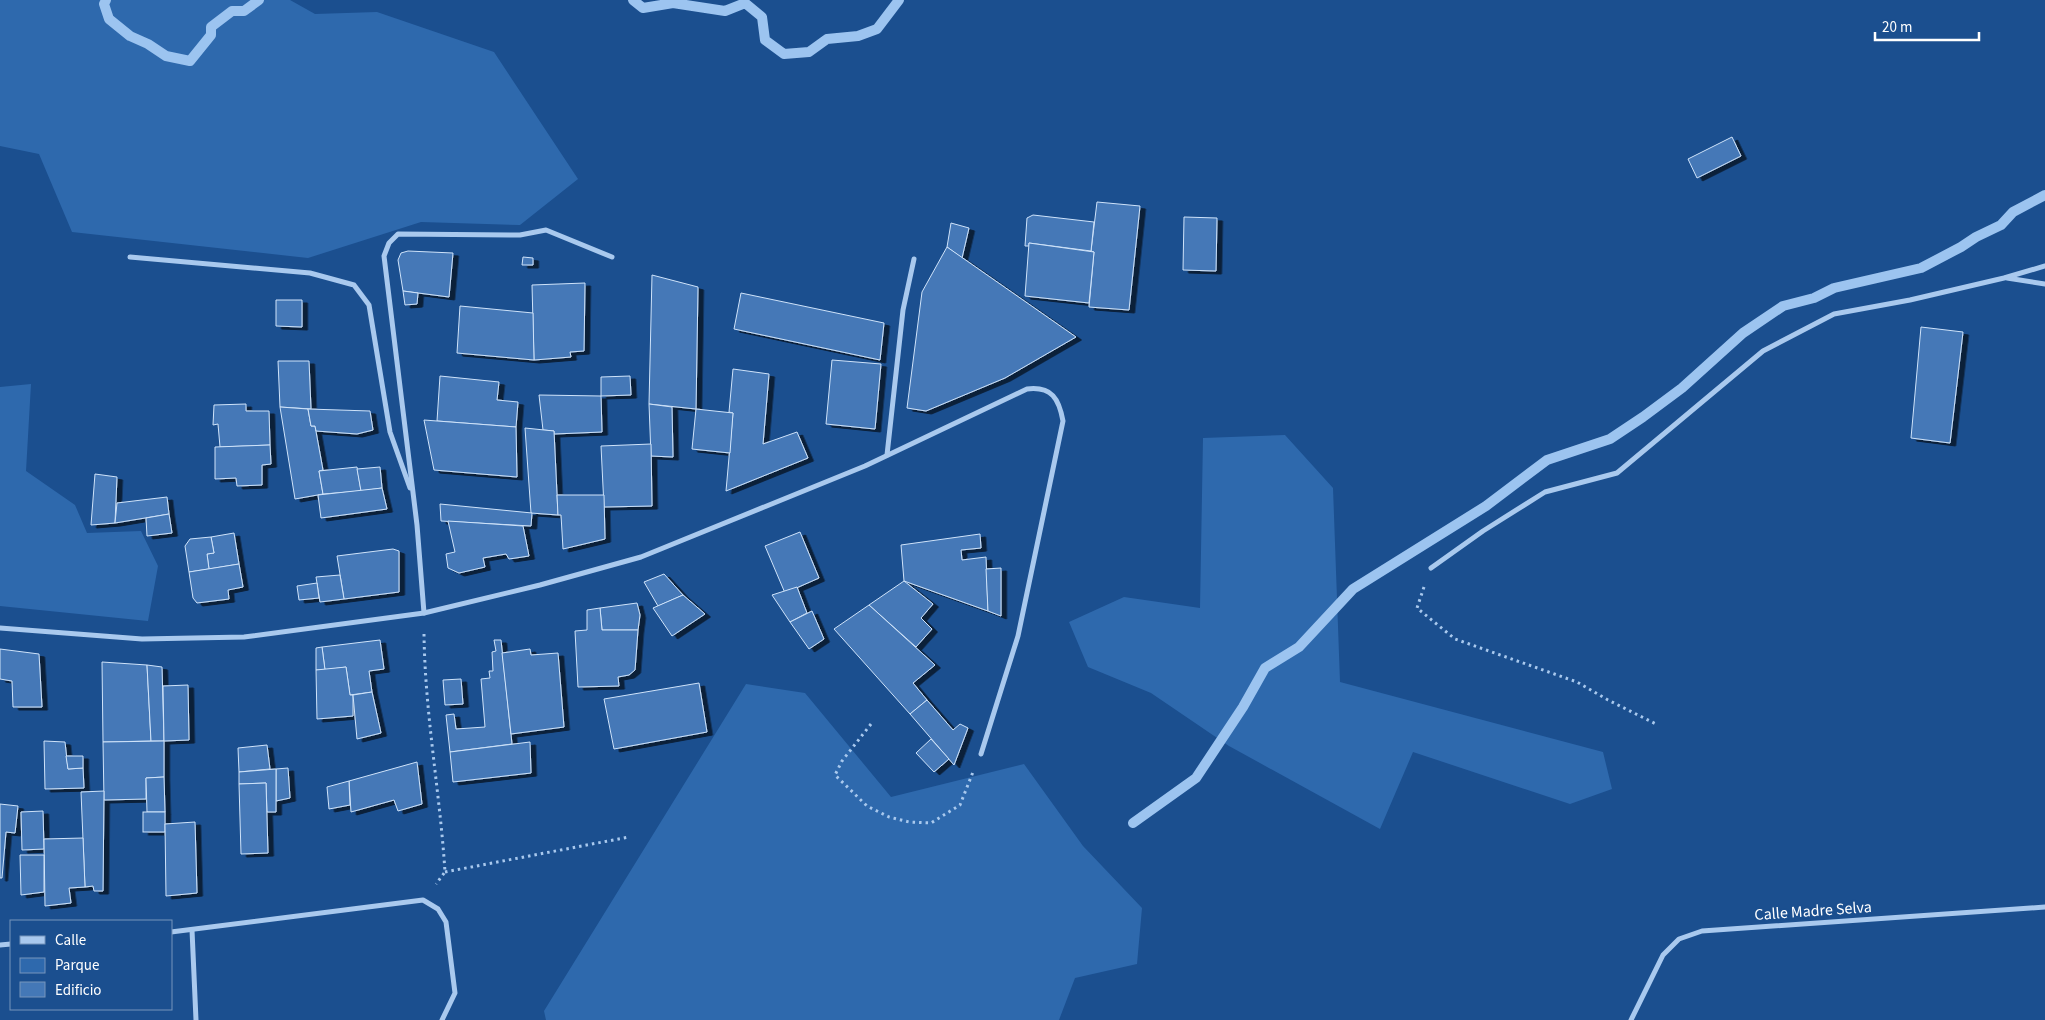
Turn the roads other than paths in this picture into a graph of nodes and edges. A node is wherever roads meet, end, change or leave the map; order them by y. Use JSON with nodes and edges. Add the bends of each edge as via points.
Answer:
{"nodes":[{"id":1,"x":130,"y":257,"type":"dead end"},
{"id":2,"x":612,"y":257,"type":"dead end"},
{"id":3,"x":914,"y":259,"type":"dead end"},
{"id":4,"x":2045,"y":266,"type":"edge"},
{"id":5,"x":2004,"y":278,"type":"junction"},
{"id":6,"x":2045,"y":284,"type":"edge"},
{"id":7,"x":887,"y":455,"type":"junction"},
{"id":8,"x":414,"y":498,"type":"junction"},
{"id":9,"x":1431,"y":568,"type":"road end"},
{"id":10,"x":424,"y":613,"type":"junction"},
{"id":11,"x":0,"y":628,"type":"edge"},
{"id":12,"x":981,"y":754,"type":"road end"},
{"id":13,"x":2045,"y":907,"type":"edge"},
{"id":14,"x":192,"y":930,"type":"junction"},
{"id":15,"x":172,"y":932,"type":"edge"},
{"id":16,"x":196,"y":1020,"type":"edge"},
{"id":17,"x":442,"y":1020,"type":"edge"},
{"id":18,"x":1632,"y":1020,"type":"edge"}],
"edges":[{"from":1,"to":8,"type":"street","via":[[310,273],[354,285],[369,304],[390,432]]},
{"from":2,"to":8,"type":"street","via":[[546,230],[520,235],[398,234],[389,243],[384,256]]},
{"from":3,"to":7,"type":"street","via":[[902,310]]},
{"from":4,"to":5,"type":"street"},
{"from":5,"to":6,"type":"street"},
{"from":5,"to":9,"type":"street","via":[[1834,314],[1763,351],[1617,474],[1545,492]]},
{"from":7,"to":10,"type":"street","via":[[641,557]]},
{"from":7,"to":12,"type":"street","via":[[1027,389],[1038,388],[1048,392],[1060,404],[1063,421],[1018,636]]},
{"from":8,"to":10,"type":"street"},
{"from":10,"to":11,"type":"street","via":[[244,637],[142,639]]},
{"from":13,"to":18,"type":"street","name":"Calle Madre Selva","via":[[1702,931],[1679,939],[1663,955]]},
{"from":14,"to":15,"type":"street"},
{"from":14,"to":16,"type":"street"},
{"from":14,"to":17,"type":"street","via":[[423,900],[438,909],[446,922],[455,993]]}]}
